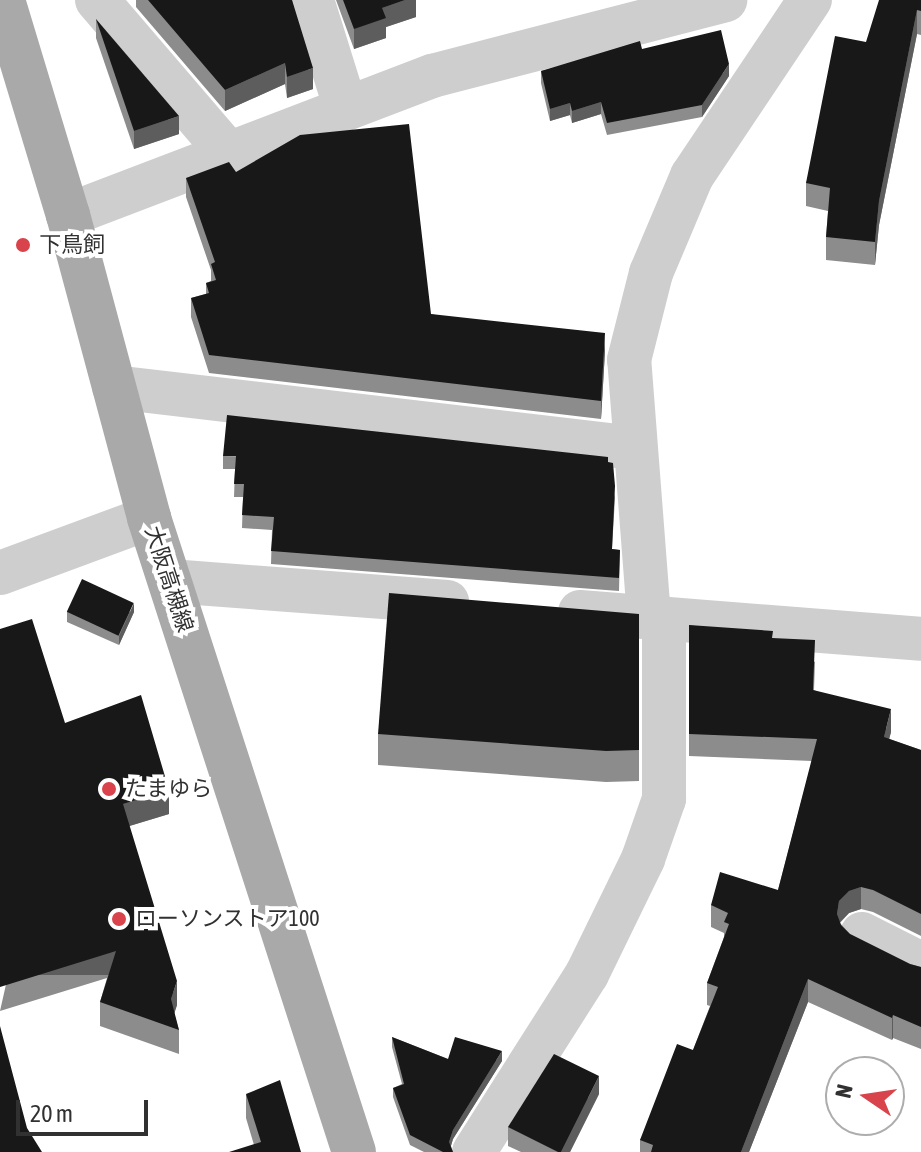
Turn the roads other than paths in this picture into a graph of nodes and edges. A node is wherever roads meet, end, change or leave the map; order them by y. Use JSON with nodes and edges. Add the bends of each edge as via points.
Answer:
{"nodes":[{"id":1,"x":3,"y":0,"type":"edge"},
{"id":2,"x":97,"y":0,"type":"edge"},
{"id":3,"x":312,"y":0,"type":"edge"},
{"id":4,"x":725,"y":0,"type":"edge"},
{"id":5,"x":810,"y":0,"type":"edge"},
{"id":6,"x":346,"y":109,"type":"junction"},
{"id":7,"x":229,"y":154,"type":"junction"},
{"id":8,"x":68,"y":215,"type":"junction"},
{"id":9,"x":114,"y":387,"type":"junction"},
{"id":10,"x":635,"y":448,"type":"junction"},
{"id":11,"x":149,"y":518,"type":"junction"},
{"id":12,"x":0,"y":573,"type":"edge"},
{"id":13,"x":170,"y":581,"type":"junction"},
{"id":14,"x":489,"y":605,"type":"edge"},
{"id":15,"x":537,"y":609,"type":"edge"},
{"id":16,"x":657,"y":618,"type":"junction"},
{"id":17,"x":921,"y":639,"type":"edge"},
{"id":18,"x":862,"y":934,"type":"dead end"},
{"id":19,"x":921,"y":964,"type":"edge"},
{"id":20,"x":354,"y":1152,"type":"edge"},
{"id":21,"x":474,"y":1152,"type":"edge"}],
"edges":[{"from":1,"to":8,"type":"main road","name":"大阪高槻線"},
{"from":2,"to":7,"type":"street"},
{"from":3,"to":6,"type":"street"},
{"from":4,"to":6,"type":"street","via":[[432,76]]},
{"from":5,"to":10,"type":"street","via":[[692,176],[651,273],[629,360]]},
{"from":6,"to":7,"type":"street"},
{"from":7,"to":8,"type":"street"},
{"from":8,"to":9,"type":"main road","name":"大阪高槻線"},
{"from":9,"to":10,"type":"street"},
{"from":9,"to":11,"type":"main road","name":"大阪高槻線"},
{"from":10,"to":16,"type":"street"},
{"from":11,"to":12,"type":"street"},
{"from":11,"to":13,"type":"main road","name":"大阪高槻線"},
{"from":13,"to":14,"type":"street"},
{"from":13,"to":20,"type":"main road","name":"大阪高槻線"},
{"from":15,"to":16,"type":"street"},
{"from":16,"to":17,"type":"street"},
{"from":16,"to":21,"type":"street","via":[[664,799],[643,859],[587,974]]},
{"from":18,"to":19,"type":"street"}]}
